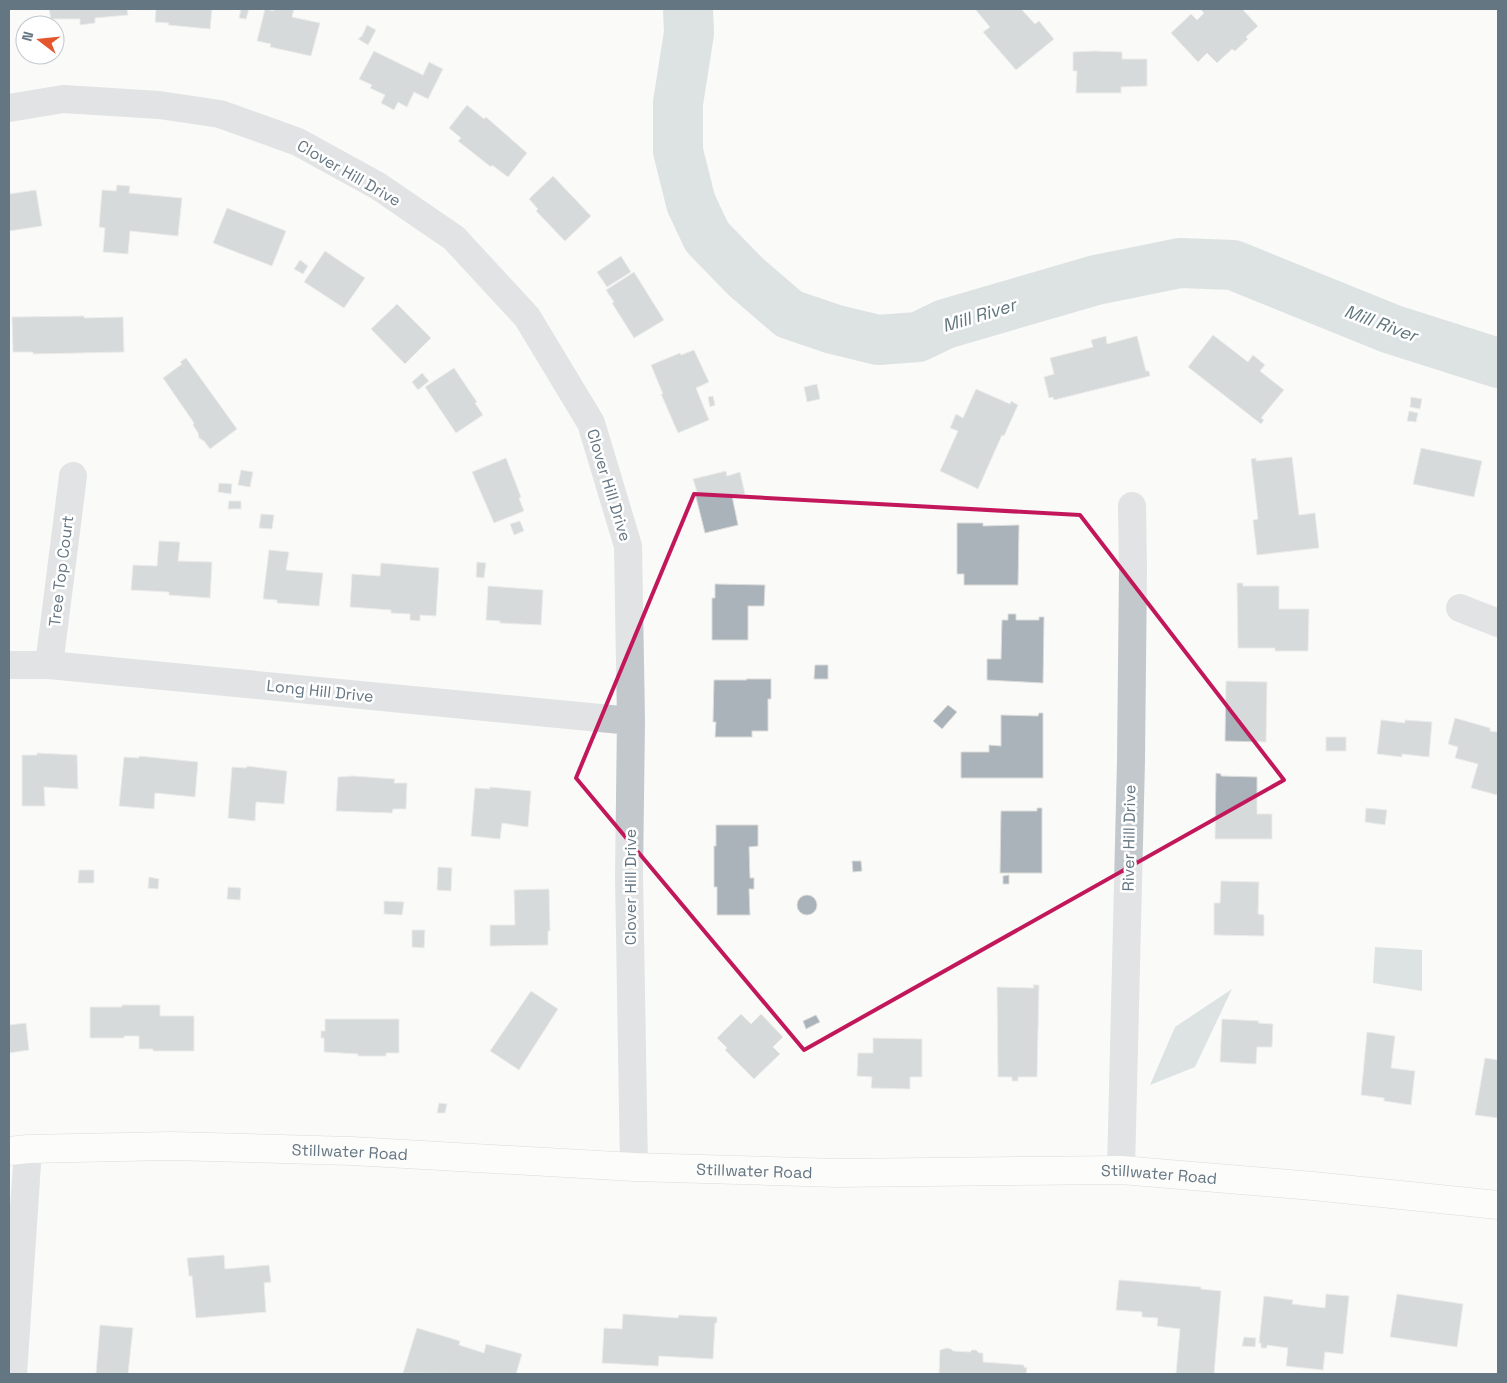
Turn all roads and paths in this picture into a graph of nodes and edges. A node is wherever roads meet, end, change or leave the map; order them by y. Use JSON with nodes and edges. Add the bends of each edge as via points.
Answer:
{"nodes":[{"id":1,"x":9,"y":108,"type":"edge"},
{"id":2,"x":73,"y":476,"type":"dead end"},
{"id":3,"x":1132,"y":506,"type":"dead end"},
{"id":4,"x":1460,"y":608,"type":"dead end"},
{"id":5,"x":1498,"y":623,"type":"edge"},
{"id":6,"x":9,"y":665,"type":"edge"},
{"id":7,"x":49,"y":665,"type":"junction"},
{"id":8,"x":630,"y":721,"type":"junction"},
{"id":9,"x":18,"y":1150,"type":"edge"},
{"id":10,"x":634,"y":1167,"type":"junction"},
{"id":11,"x":1121,"y":1170,"type":"junction"},
{"id":12,"x":1498,"y":1205,"type":"edge"},
{"id":13,"x":13,"y":1374,"type":"edge"}],
"edges":[{"from":1,"to":8,"type":"street","name":"Clover Hill Drive","via":[[63,99],[159,105],[220,114],[298,142],[378,186],[454,238],[527,317],[591,423],[628,546]]},
{"from":2,"to":7,"type":"street","name":"Tree Top Court"},
{"from":3,"to":11,"type":"street","name":"River Hill Drive","via":[[1131,761]]},
{"from":4,"to":5,"type":"street"},
{"from":6,"to":7,"type":"street","name":"Long Hill Drive"},
{"from":7,"to":8,"type":"street","name":"Long Hill Drive"},
{"from":8,"to":10,"type":"street","name":"Clover Hill Drive"},
{"from":9,"to":10,"type":"main road","name":"Stillwater Road","via":[[171,1146],[352,1151]]},
{"from":9,"to":13,"type":"street"},
{"from":10,"to":11,"type":"main road","name":"Stillwater Road","via":[[850,1174]]},
{"from":11,"to":12,"type":"main road","name":"Stillwater Road"}]}
